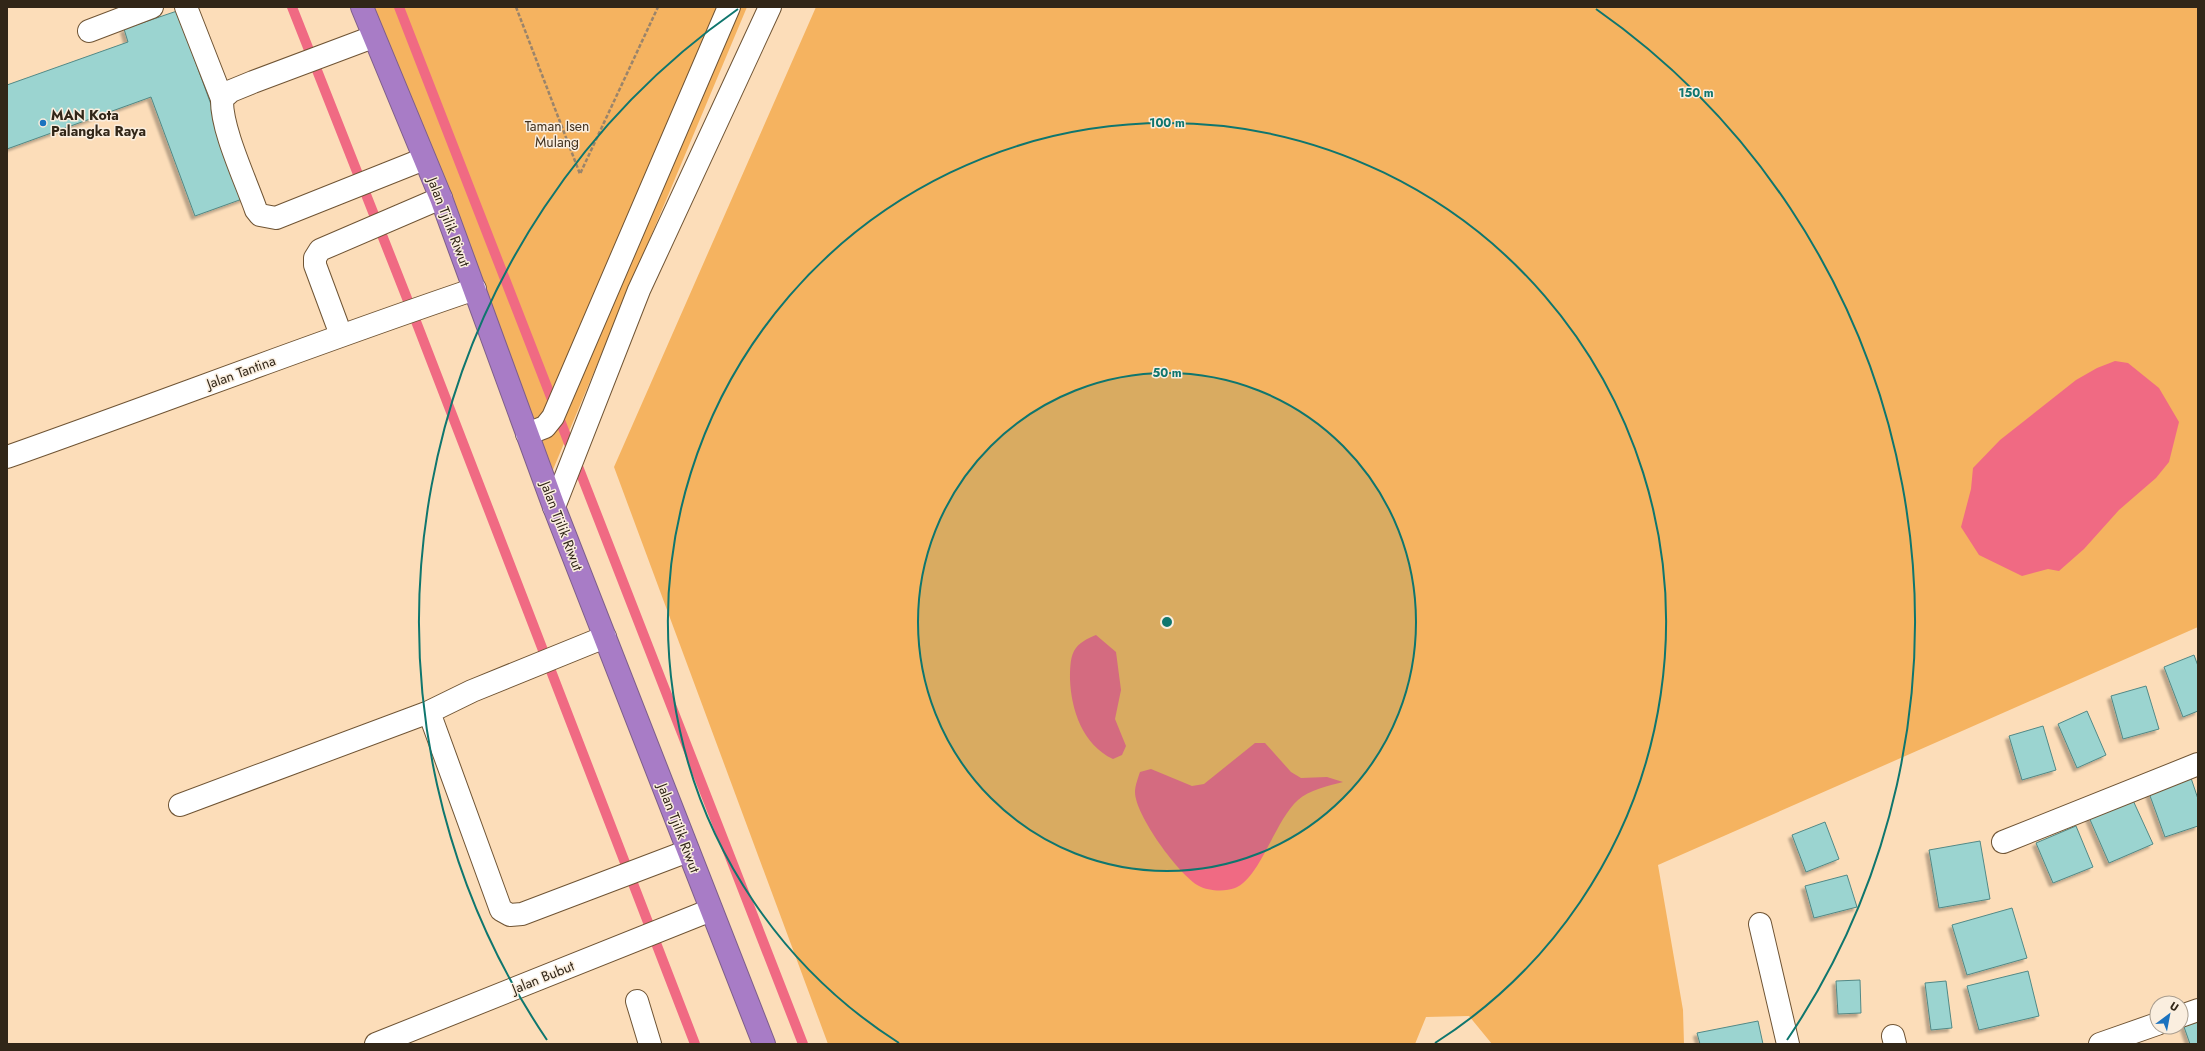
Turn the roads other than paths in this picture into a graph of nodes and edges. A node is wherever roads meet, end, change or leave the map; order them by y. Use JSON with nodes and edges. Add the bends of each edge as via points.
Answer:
{"nodes":[{"id":1,"x":152,"y":7,"type":"edge"},
{"id":2,"x":186,"y":7,"type":"edge"},
{"id":3,"x":362,"y":7,"type":"edge"},
{"id":4,"x":729,"y":7,"type":"edge"},
{"id":5,"x":770,"y":7,"type":"edge"},
{"id":6,"x":89,"y":31,"type":"dead end"},
{"id":7,"x":374,"y":37,"type":"junction"},
{"id":8,"x":222,"y":99,"type":"junction"},
{"id":9,"x":424,"y":159,"type":"junction"},
{"id":10,"x":441,"y":198,"type":"junction"},
{"id":11,"x":475,"y":289,"type":"junction"},
{"id":12,"x":341,"y":335,"type":"junction"},
{"id":13,"x":527,"y":434,"type":"junction"},
{"id":14,"x":7,"y":456,"type":"edge"},
{"id":15,"x":554,"y":507,"type":"junction"},
{"id":16,"x":605,"y":637,"type":"junction"},
{"id":17,"x":429,"y":712,"type":"junction"},
{"id":18,"x":2198,"y":764,"type":"edge"},
{"id":19,"x":180,"y":805,"type":"dead end"},
{"id":20,"x":2003,"y":842,"type":"dead end"},
{"id":21,"x":688,"y":851,"type":"junction"},
{"id":22,"x":711,"y":910,"type":"junction"},
{"id":23,"x":1760,"y":924,"type":"dead end"},
{"id":24,"x":637,"y":1001,"type":"dead end"},
{"id":25,"x":2149,"y":1027,"type":"edge"},
{"id":26,"x":376,"y":1044,"type":"edge"},
{"id":27,"x":650,"y":1044,"type":"edge"},
{"id":28,"x":764,"y":1044,"type":"edge"},
{"id":29,"x":1788,"y":1044,"type":"edge"},
{"id":30,"x":2100,"y":1044,"type":"edge"}],
"edges":[{"from":1,"to":6,"type":"street"},
{"from":2,"to":8,"type":"street"},
{"from":3,"to":7,"type":"highway","name":"Jalan Tjilik Riwut"},
{"from":4,"to":13,"type":"street","via":[[553,417],[544,427]]},
{"from":5,"to":15,"type":"street","via":[[639,290]]},
{"from":7,"to":8,"type":"street","via":[[253,82],[231,91]]},
{"from":7,"to":9,"type":"highway","name":"Jalan Tjilik Riwut"},
{"from":8,"to":9,"type":"street","via":[[222,109],[236,155],[256,210],[264,216],[276,218]]},
{"from":9,"to":10,"type":"highway","name":"Jalan Tjilik Riwut"},
{"from":10,"to":11,"type":"highway","name":"Jalan Tjilik Riwut"},
{"from":10,"to":12,"type":"street","via":[[320,250],[315,265]]},
{"from":11,"to":12,"type":"street","name":"Jalan Tantina"},
{"from":11,"to":13,"type":"highway","name":"Jalan Tjilik Riwut"},
{"from":12,"to":14,"type":"street","name":"Jalan Tantina"},
{"from":13,"to":15,"type":"highway","name":"Jalan Tjilik Riwut"},
{"from":15,"to":16,"type":"highway","name":"Jalan Tjilik Riwut"},
{"from":16,"to":17,"type":"street","via":[[472,691]]},
{"from":16,"to":21,"type":"highway","name":"Jalan Tjilik Riwut"},
{"from":17,"to":19,"type":"street"},
{"from":17,"to":21,"type":"street","via":[[500,910],[505,913],[516,916],[522,914]]},
{"from":18,"to":20,"type":"street"},
{"from":21,"to":22,"type":"highway","name":"Jalan Tjilik Riwut"},
{"from":22,"to":26,"type":"street","name":"Jalan Bubut"},
{"from":22,"to":28,"type":"highway","name":"Jalan Tjilik Riwut"},
{"from":23,"to":29,"type":"street"},
{"from":24,"to":27,"type":"street"},
{"from":25,"to":30,"type":"street"}]}
